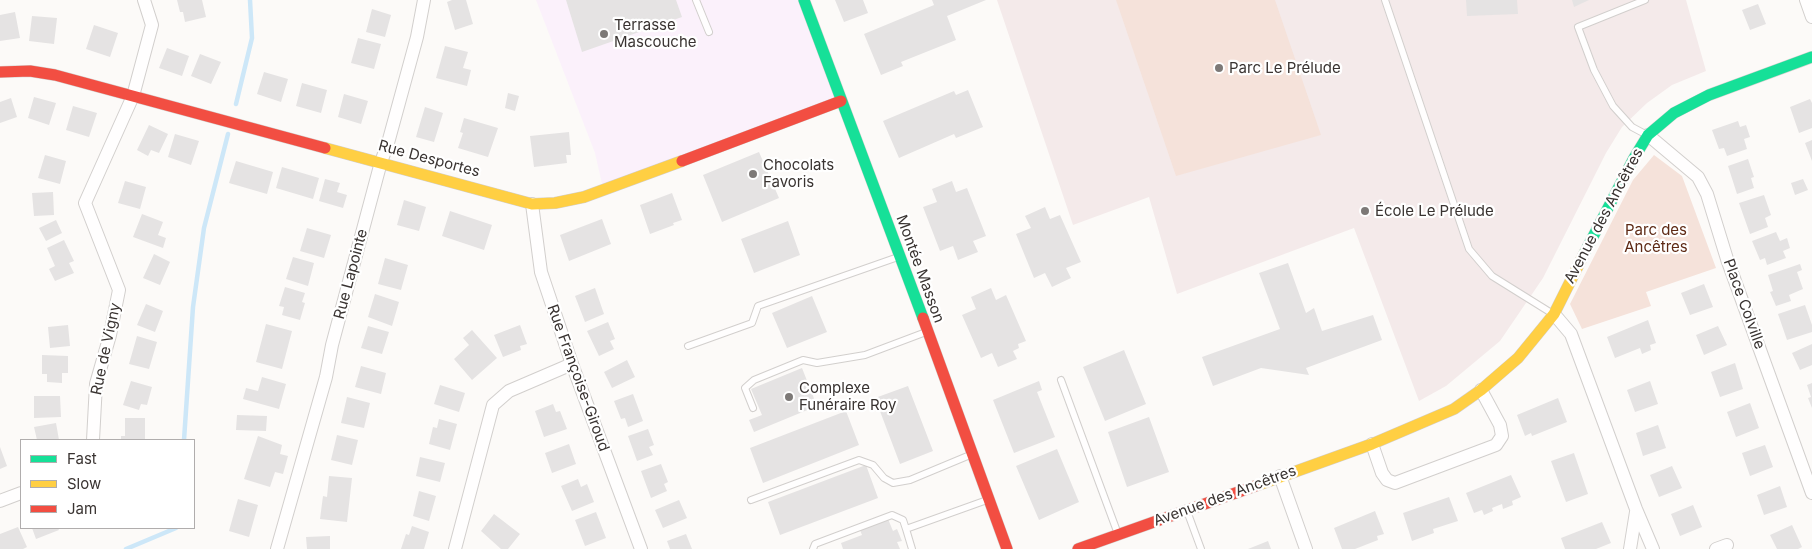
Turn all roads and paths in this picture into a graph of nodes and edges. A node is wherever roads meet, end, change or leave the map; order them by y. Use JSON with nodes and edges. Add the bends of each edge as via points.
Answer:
{"nodes":[{"id":1,"x":144,"y":0,"type":"edge"},
{"id":2,"x":424,"y":0,"type":"edge"},
{"id":3,"x":696,"y":0,"type":"edge"},
{"id":4,"x":804,"y":0,"type":"edge"},
{"id":5,"x":1385,"y":0,"type":"edge"},
{"id":6,"x":1645,"y":0,"type":"edge"},
{"id":7,"x":1806,"y":0,"type":"edge"},
{"id":8,"x":1812,"y":17,"type":"edge"},
{"id":9,"x":709,"y":32,"type":"dead end"},
{"id":10,"x":1812,"y":56,"type":"edge"},
{"id":11,"x":0,"y":72,"type":"edge"},
{"id":12,"x":133,"y":96,"type":"junction"},
{"id":13,"x":842,"y":101,"type":"junction"},
{"id":14,"x":1648,"y":135,"type":"junction"},
{"id":15,"x":381,"y":162,"type":"junction"},
{"id":16,"x":532,"y":204,"type":"junction"},
{"id":17,"x":900,"y":256,"type":"junction"},
{"id":18,"x":1554,"y":314,"type":"junction"},
{"id":19,"x":927,"y":332,"type":"junction"},
{"id":20,"x":688,"y":346,"type":"dead end"},
{"id":21,"x":572,"y":364,"type":"junction"},
{"id":22,"x":1061,"y":380,"type":"dead end"},
{"id":23,"x":1481,"y":390,"type":"junction"},
{"id":24,"x":752,"y":408,"type":"dead end"},
{"id":25,"x":93,"y":439,"type":"edge"},
{"id":26,"x":1372,"y":444,"type":"junction"},
{"id":27,"x":972,"y":454,"type":"junction"},
{"id":28,"x":1280,"y":476,"type":"junction"},
{"id":29,"x":20,"y":493,"type":"edge"},
{"id":30,"x":1812,"y":493,"type":"edge"},
{"id":31,"x":988,"y":499,"type":"junction"},
{"id":32,"x":751,"y":500,"type":"dead end"},
{"id":33,"x":0,"y":502,"type":"edge"},
{"id":34,"x":1636,"y":509,"type":"junction"},
{"id":35,"x":1186,"y":510,"type":"junction"},
{"id":36,"x":906,"y":529,"type":"junction"},
{"id":37,"x":1118,"y":535,"type":"junction"},
{"id":38,"x":277,"y":549,"type":"edge"},
{"id":39,"x":454,"y":549,"type":"edge"},
{"id":40,"x":640,"y":549,"type":"edge"},
{"id":41,"x":813,"y":549,"type":"edge"},
{"id":42,"x":912,"y":549,"type":"edge"},
{"id":43,"x":1007,"y":549,"type":"edge"},
{"id":44,"x":1078,"y":549,"type":"edge"},
{"id":45,"x":1201,"y":549,"type":"edge"},
{"id":46,"x":1306,"y":549,"type":"edge"},
{"id":47,"x":1630,"y":549,"type":"edge"},
{"id":48,"x":1653,"y":549,"type":"edge"}],
"edges":[{"from":1,"to":12,"type":"street","name":"Rue de Vigny","via":[[152,24]]},
{"from":2,"to":15,"type":"street","name":"Rue Lapointe","via":[[417,37]]},
{"from":3,"to":9,"type":"lane"},
{"from":4,"to":13,"type":"street","name":"Montée Masson"},
{"from":5,"to":18,"type":"lane","via":[[1469,249],[1492,276]]},
{"from":6,"to":14,"type":"lane","via":[[1578,27],[1594,70],[1613,106],[1632,127]]},
{"from":7,"to":8,"type":"street"},
{"from":10,"to":14,"type":"street","name":"Avenue des Ancêtres","via":[[1709,95],[1674,113]]},
{"from":11,"to":12,"type":"street","name":"Rue Desportes","via":[[30,71],[55,75]]},
{"from":12,"to":15,"type":"street","name":"Rue Desportes"},
{"from":12,"to":25,"type":"street","name":"Rue de Vigny","via":[[85,203],[119,290],[96,384]]},
{"from":13,"to":16,"type":"street","name":"Rue Desportes","via":[[584,197]]},
{"from":13,"to":17,"type":"street","name":"Montée Masson"},
{"from":14,"to":18,"type":"street","name":"Avenue des Ancêtres"},
{"from":14,"to":30,"type":"street","name":"Place Colville","via":[[1698,178],[1707,194],[1727,259]]},
{"from":15,"to":16,"type":"street","name":"Rue Desportes"},
{"from":15,"to":38,"type":"street","name":"Rue Lapointe","via":[[321,396]]},
{"from":16,"to":21,"type":"street","name":"Rue Françoise-Giroud","via":[[541,272]]},
{"from":17,"to":19,"type":"street","name":"Montée Masson"},
{"from":17,"to":20,"type":"lane","via":[[758,306],[752,323]]},
{"from":18,"to":23,"type":"street","name":"Avenue des Ancêtres","via":[[1518,358]]},
{"from":18,"to":34,"type":"street","via":[[1571,334]]},
{"from":19,"to":24,"type":"lane","via":[[865,355],[817,363],[804,360],[754,380],[745,388]]},
{"from":19,"to":27,"type":"street","name":"Montée Masson"},
{"from":21,"to":39,"type":"street","via":[[509,391],[493,405]]},
{"from":21,"to":40,"type":"street","name":"Rue Françoise-Giroud"},
{"from":22,"to":37,"type":"lane"},
{"from":23,"to":26,"type":"street","name":"Avenue des Ancêtres","via":[[1444,414]]},
{"from":23,"to":26,"type":"street","via":[[1500,426],[1502,436],[1496,445],[1395,483],[1382,473]]},
{"from":26,"to":28,"type":"street","name":"Avenue des Ancêtres"},
{"from":27,"to":31,"type":"street","name":"Montée Masson"},
{"from":27,"to":32,"type":"lane","via":[[910,480],[893,483],[873,465],[858,460]]},
{"from":28,"to":35,"type":"street","name":"Avenue des Ancêtres"},
{"from":28,"to":46,"type":"street"},
{"from":29,"to":33,"type":"street"},
{"from":31,"to":36,"type":"lane"},
{"from":31,"to":43,"type":"street","name":"Montée Masson"},
{"from":34,"to":47,"type":"street"},
{"from":34,"to":48,"type":"street"},
{"from":35,"to":37,"type":"street","name":"Avenue des Ancêtres"},
{"from":35,"to":45,"type":"lane"},
{"from":36,"to":41,"type":"lane","via":[[903,520],[892,515],[815,544]]},
{"from":36,"to":42,"type":"lane"},
{"from":37,"to":44,"type":"street","name":"Avenue des Ancêtres"}]}
